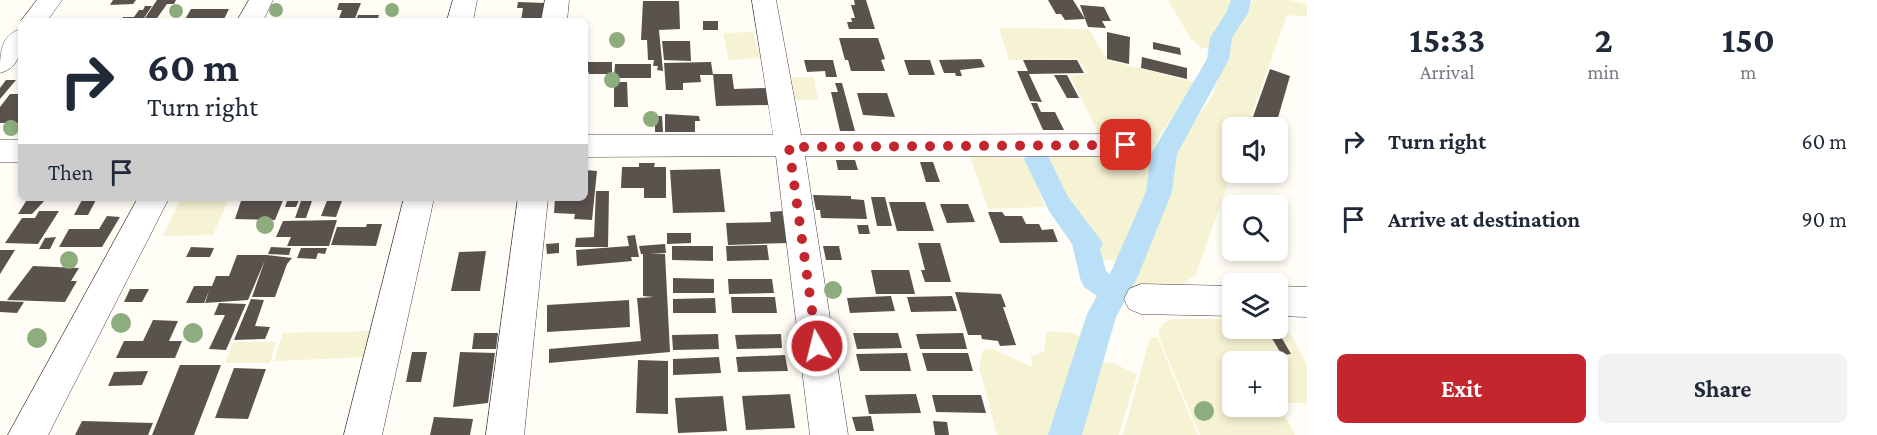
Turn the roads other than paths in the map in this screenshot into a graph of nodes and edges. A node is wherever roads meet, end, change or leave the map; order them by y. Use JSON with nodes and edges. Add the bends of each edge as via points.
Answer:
{"nodes":[{"id":1,"x":50,"y":0,"type":"edge"},
{"id":2,"x":261,"y":0,"type":"edge"},
{"id":3,"x":465,"y":0,"type":"edge"},
{"id":4,"x":557,"y":0,"type":"edge"},
{"id":5,"x":764,"y":0,"type":"edge"},
{"id":6,"x":36,"y":18,"type":"edge"},
{"id":7,"x":251,"y":18,"type":"edge"},
{"id":8,"x":461,"y":18,"type":"edge"},
{"id":9,"x":554,"y":18,"type":"edge"},
{"id":10,"x":18,"y":41,"type":"edge"},
{"id":11,"x":0,"y":64,"type":"edge"},
{"id":12,"x":1126,"y":145,"type":"dead end"},
{"id":13,"x":588,"y":146,"type":"edge"},
{"id":14,"x":789,"y":147,"type":"junction"},
{"id":15,"x":0,"y":151,"type":"edge"},
{"id":16,"x":18,"y":151,"type":"edge"},
{"id":17,"x":152,"y":201,"type":"edge"},
{"id":18,"x":417,"y":201,"type":"edge"},
{"id":19,"x":533,"y":201,"type":"edge"},
{"id":20,"x":1141,"y":299,"type":"dead end"},
{"id":21,"x":1222,"y":301,"type":"edge"},
{"id":22,"x":1288,"y":301,"type":"edge"},
{"id":23,"x":1307,"y":302,"type":"edge"},
{"id":24,"x":27,"y":435,"type":"edge"},
{"id":25,"x":363,"y":435,"type":"edge"},
{"id":26,"x":505,"y":435,"type":"edge"},
{"id":27,"x":829,"y":435,"type":"edge"}],
"edges":[{"from":1,"to":6,"type":"street"},
{"from":2,"to":7,"type":"street"},
{"from":3,"to":8,"type":"street"},
{"from":4,"to":9,"type":"street"},
{"from":5,"to":14,"type":"street"},
{"from":10,"to":11,"type":"street"},
{"from":12,"to":14,"type":"street"},
{"from":13,"to":14,"type":"street"},
{"from":14,"to":27,"type":"street"},
{"from":15,"to":16,"type":"street"},
{"from":17,"to":24,"type":"street"},
{"from":18,"to":25,"type":"street"},
{"from":19,"to":26,"type":"street"},
{"from":20,"to":21,"type":"street"},
{"from":22,"to":23,"type":"street"}]}
